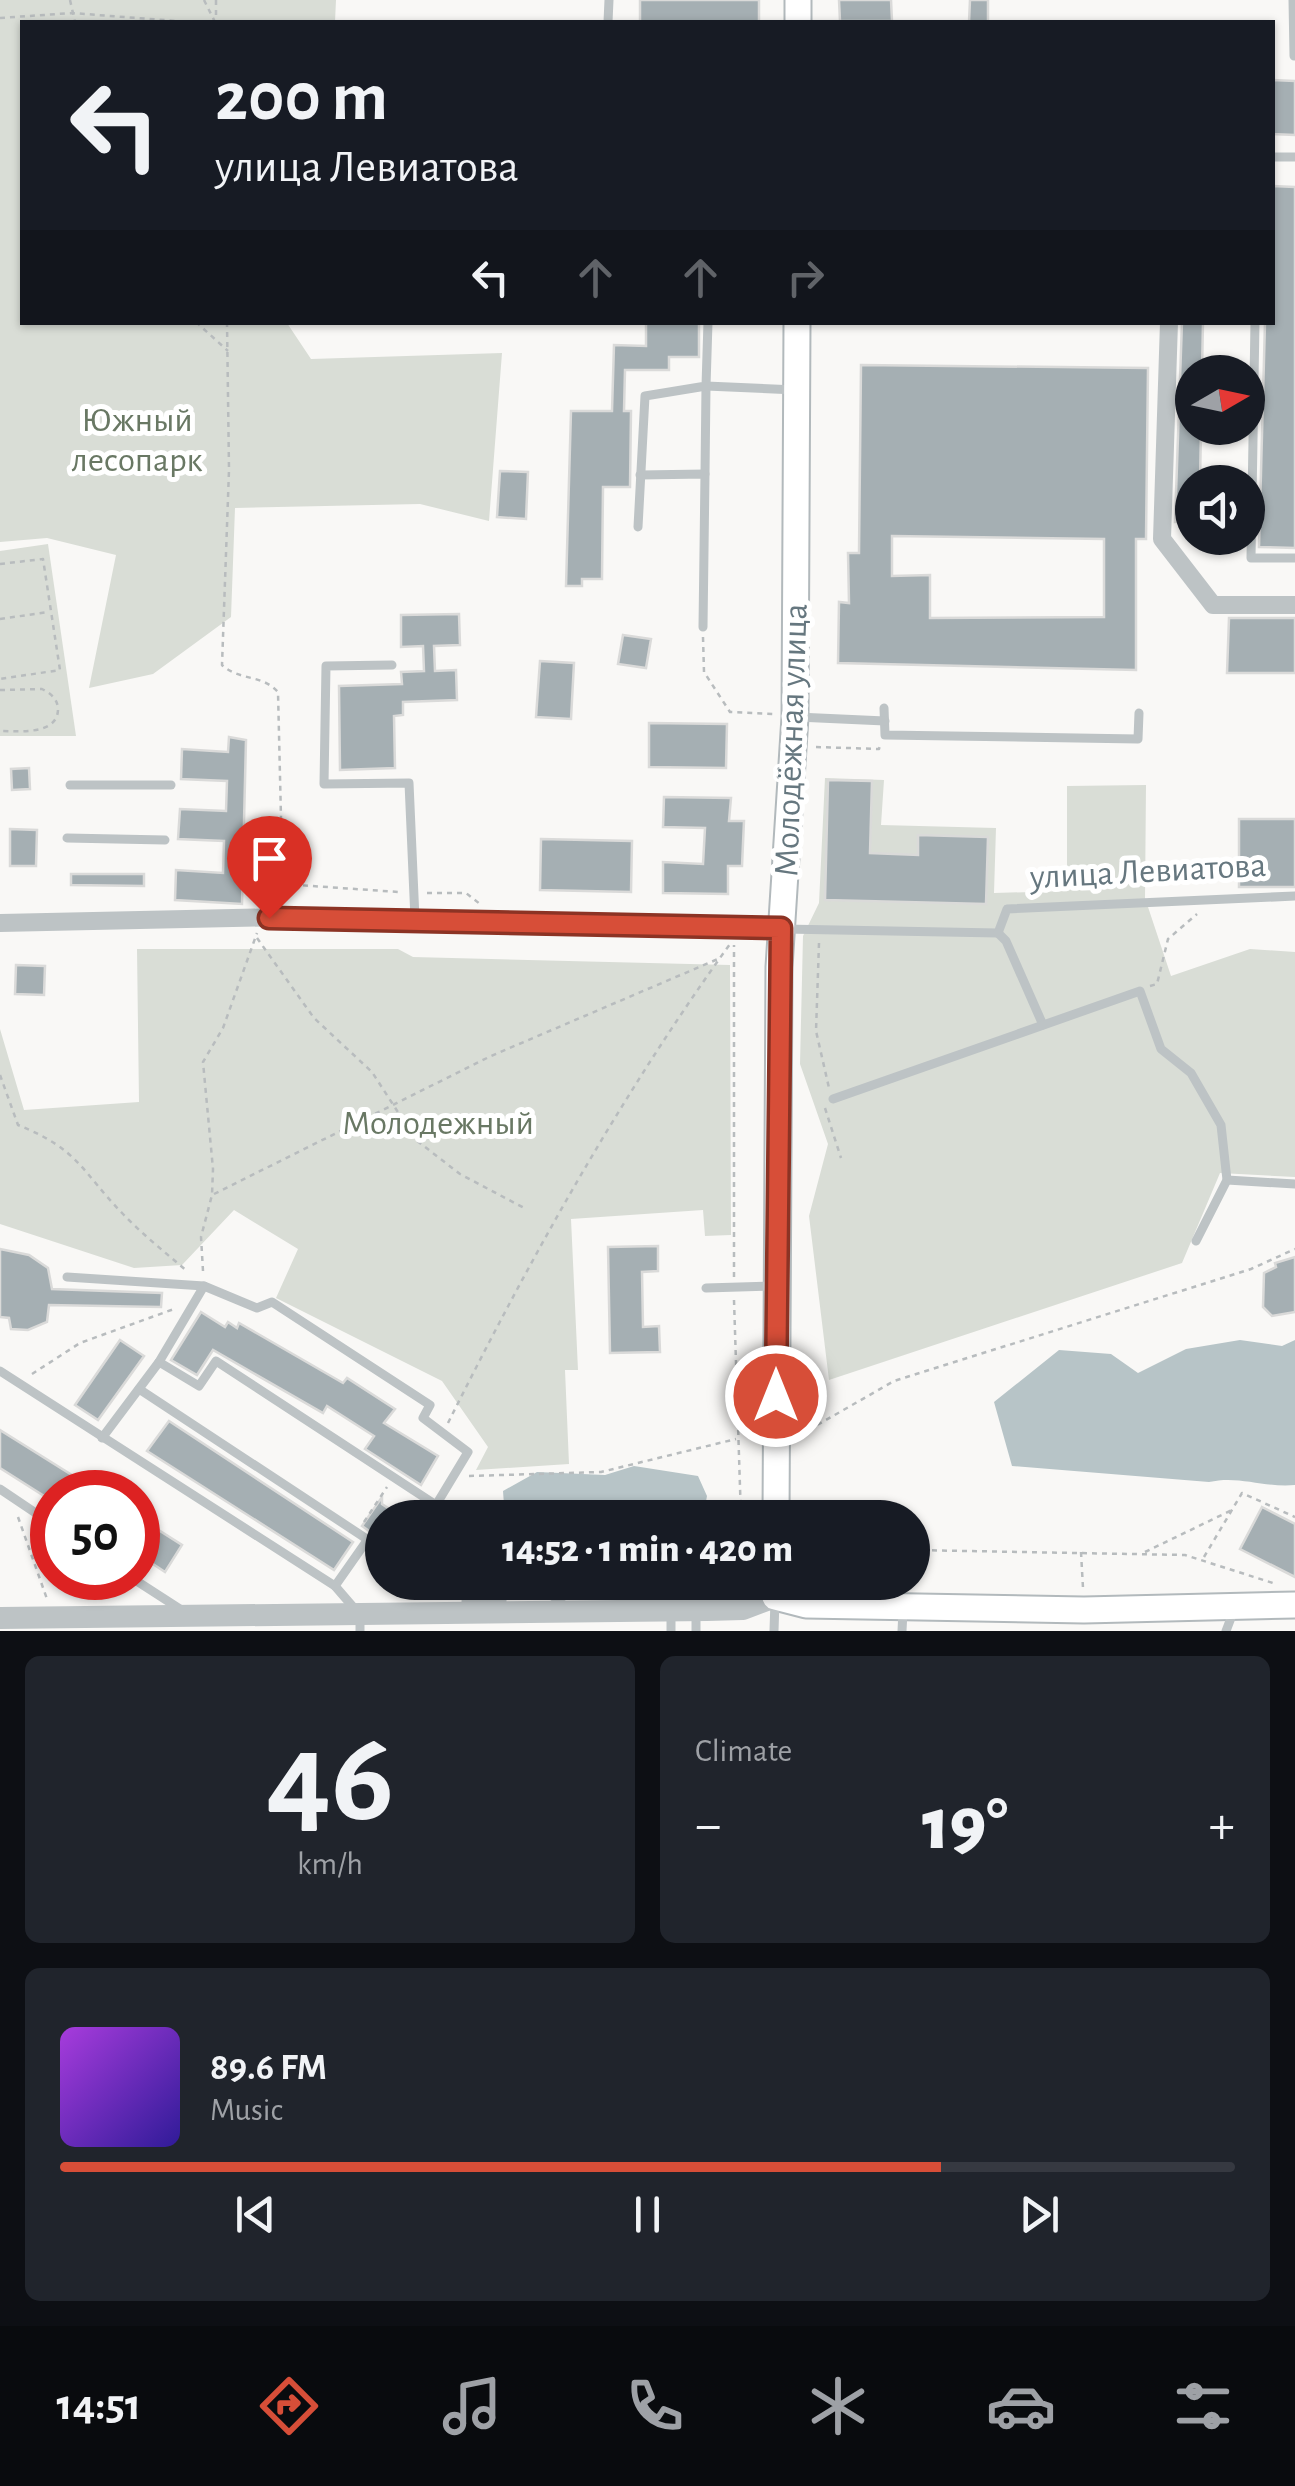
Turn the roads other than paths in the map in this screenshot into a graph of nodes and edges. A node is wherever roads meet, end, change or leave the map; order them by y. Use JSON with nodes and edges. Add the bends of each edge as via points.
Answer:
{"nodes":[{"id":1,"x":1293,"y":0,"type":"edge"},
{"id":2,"x":1294,"y":56,"type":"edge"},
{"id":3,"x":708,"y":325,"type":"edge"},
{"id":4,"x":797,"y":325,"type":"edge"},
{"id":5,"x":1168,"y":325,"type":"edge"},
{"id":6,"x":1255,"y":325,"type":"edge"},
{"id":7,"x":706,"y":386,"type":"junction"},
{"id":8,"x":797,"y":390,"type":"junction"},
{"id":9,"x":705,"y":474,"type":"junction"},
{"id":10,"x":640,"y":475,"type":"junction"},
{"id":11,"x":638,"y":527,"type":"dead end"},
{"id":12,"x":1295,"y":558,"type":"edge"},
{"id":13,"x":1295,"y":605,"type":"edge"},
{"id":14,"x":703,"y":626,"type":"road end"},
{"id":15,"x":392,"y":666,"type":"dead end"},
{"id":16,"x":884,"y":708,"type":"dead end"},
{"id":17,"x":1140,"y":713,"type":"dead end"},
{"id":18,"x":788,"y":716,"type":"junction"},
{"id":19,"x":884,"y":721,"type":"junction"},
{"id":20,"x":70,"y":785,"type":"dead end"},
{"id":21,"x":171,"y":785,"type":"dead end"},
{"id":22,"x":67,"y":838,"type":"dead end"},
{"id":23,"x":165,"y":840,"type":"dead end"},
{"id":24,"x":1295,"y":896,"type":"edge"},
{"id":25,"x":415,"y":919,"type":"junction"},
{"id":26,"x":0,"y":923,"type":"edge"},
{"id":27,"x":781,"y":928,"type":"junction"},
{"id":28,"x":998,"y":933,"type":"junction"},
{"id":29,"x":1042,"y":1025,"type":"junction"},
{"id":30,"x":833,"y":1099,"type":"road end"},
{"id":31,"x":1227,"y":1180,"type":"junction"},
{"id":32,"x":1295,"y":1184,"type":"edge"},
{"id":33,"x":1196,"y":1241,"type":"dead end"},
{"id":34,"x":67,"y":1277,"type":"dead end"},
{"id":35,"x":204,"y":1286,"type":"junction"},
{"id":36,"x":776,"y":1286,"type":"junction"},
{"id":37,"x":706,"y":1288,"type":"dead end"},
{"id":38,"x":159,"y":1362,"type":"junction"},
{"id":39,"x":0,"y":1371,"type":"edge"},
{"id":40,"x":139,"y":1389,"type":"junction"},
{"id":41,"x":102,"y":1438,"type":"junction"},
{"id":42,"x":0,"y":1489,"type":"edge"},
{"id":43,"x":428,"y":1500,"type":"edge"},
{"id":44,"x":439,"y":1500,"type":"edge"},
{"id":45,"x":776,"y":1500,"type":"edge"},
{"id":46,"x":30,"y":1509,"type":"edge"},
{"id":47,"x":365,"y":1537,"type":"edge"},
{"id":48,"x":365,"y":1543,"type":"edge"},
{"id":49,"x":335,"y":1586,"type":"junction"},
{"id":50,"x":160,"y":1596,"type":"edge"},
{"id":51,"x":1291,"y":1597,"type":"edge"},
{"id":52,"x":558,"y":1600,"type":"edge"},
{"id":53,"x":759,"y":1600,"type":"edge"},
{"id":54,"x":775,"y":1600,"type":"edge"},
{"id":55,"x":796,"y":1600,"type":"edge"},
{"id":56,"x":1235,"y":1606,"type":"junction"},
{"id":57,"x":572,"y":1611,"type":"junction"},
{"id":58,"x":2,"y":1616,"type":"edge"},
{"id":59,"x":191,"y":1616,"type":"junction"},
{"id":60,"x":696,"y":1620,"type":"edge"},
{"id":61,"x":903,"y":1620,"type":"edge"},
{"id":62,"x":671,"y":1621,"type":"edge"},
{"id":63,"x":360,"y":1623,"type":"edge"},
{"id":64,"x":55,"y":1624,"type":"edge"},
{"id":65,"x":88,"y":1624,"type":"edge"},
{"id":66,"x":774,"y":1631,"type":"edge"},
{"id":67,"x":1226,"y":1631,"type":"edge"}],
"edges":[{"from":1,"to":2,"type":"lane"},
{"from":3,"to":7,"type":"lane"},
{"from":4,"to":8,"type":"main road","name":"Молодёжная улица"},
{"from":5,"to":13,"type":"street","via":[[1162,539],[1213,606]]},
{"from":6,"to":12,"type":"lane","via":[[1251,558]]},
{"from":7,"to":8,"type":"lane"},
{"from":7,"to":9,"type":"lane"},
{"from":7,"to":10,"type":"lane","via":[[645,396]]},
{"from":8,"to":18,"type":"main road","name":"Молодёжная улица"},
{"from":9,"to":10,"type":"lane"},
{"from":9,"to":14,"type":"lane"},
{"from":10,"to":11,"type":"lane"},
{"from":15,"to":25,"type":"lane","via":[[326,666],[324,784],[410,783]]},
{"from":16,"to":19,"type":"lane"},
{"from":17,"to":19,"type":"lane","via":[[1138,739],[885,735]]},
{"from":18,"to":19,"type":"lane"},
{"from":18,"to":27,"type":"main road","name":"Молодёжная улица"},
{"from":20,"to":21,"type":"lane"},
{"from":22,"to":23,"type":"lane"},
{"from":24,"to":28,"type":"lane","name":"улица Левиатова","via":[[1007,910]]},
{"from":25,"to":26,"type":"street","name":"улица Левиатова","via":[[284,917],[257,927]]},
{"from":25,"to":27,"type":"street","name":"улица Левиатова"},
{"from":27,"to":28,"type":"lane","name":"улица Левиатова"},
{"from":27,"to":36,"type":"main road","name":"Молодёжная улица"},
{"from":28,"to":29,"type":"lane"},
{"from":29,"to":30,"type":"lane"},
{"from":29,"to":31,"type":"lane","via":[[1140,990],[1162,1049],[1191,1072],[1209,1098],[1221,1126]]},
{"from":31,"to":32,"type":"lane"},
{"from":31,"to":33,"type":"lane"},
{"from":34,"to":35,"type":"lane"},
{"from":35,"to":38,"type":"lane"},
{"from":35,"to":44,"type":"lane","via":[[256,1308],[272,1302],[430,1405],[423,1418],[468,1452]]},
{"from":36,"to":37,"type":"lane"},
{"from":36,"to":45,"type":"main road","name":"Молодёжная улица"},
{"from":38,"to":40,"type":"lane"},
{"from":38,"to":43,"type":"lane","via":[[199,1386],[216,1360]]},
{"from":39,"to":41,"type":"lane"},
{"from":40,"to":41,"type":"lane"},
{"from":40,"to":47,"type":"lane"},
{"from":41,"to":49,"type":"lane"},
{"from":42,"to":46,"type":"lane"},
{"from":48,"to":49,"type":"lane"},
{"from":49,"to":63,"type":"lane"},
{"from":50,"to":59,"type":"lane"},
{"from":51,"to":56,"type":"main road"},
{"from":52,"to":57,"type":"lane"},
{"from":53,"to":60,"type":"street"},
{"from":54,"to":66,"type":"lane"},
{"from":55,"to":61,"type":"main road"},
{"from":56,"to":61,"type":"main road"},
{"from":56,"to":67,"type":"lane"},
{"from":57,"to":62,"type":"street"},
{"from":57,"to":63,"type":"street"},
{"from":58,"to":64,"type":"street"},
{"from":59,"to":63,"type":"street"},
{"from":59,"to":65,"type":"street"},
{"from":60,"to":62,"type":"street"},
{"from":64,"to":65,"type":"street"}]}
